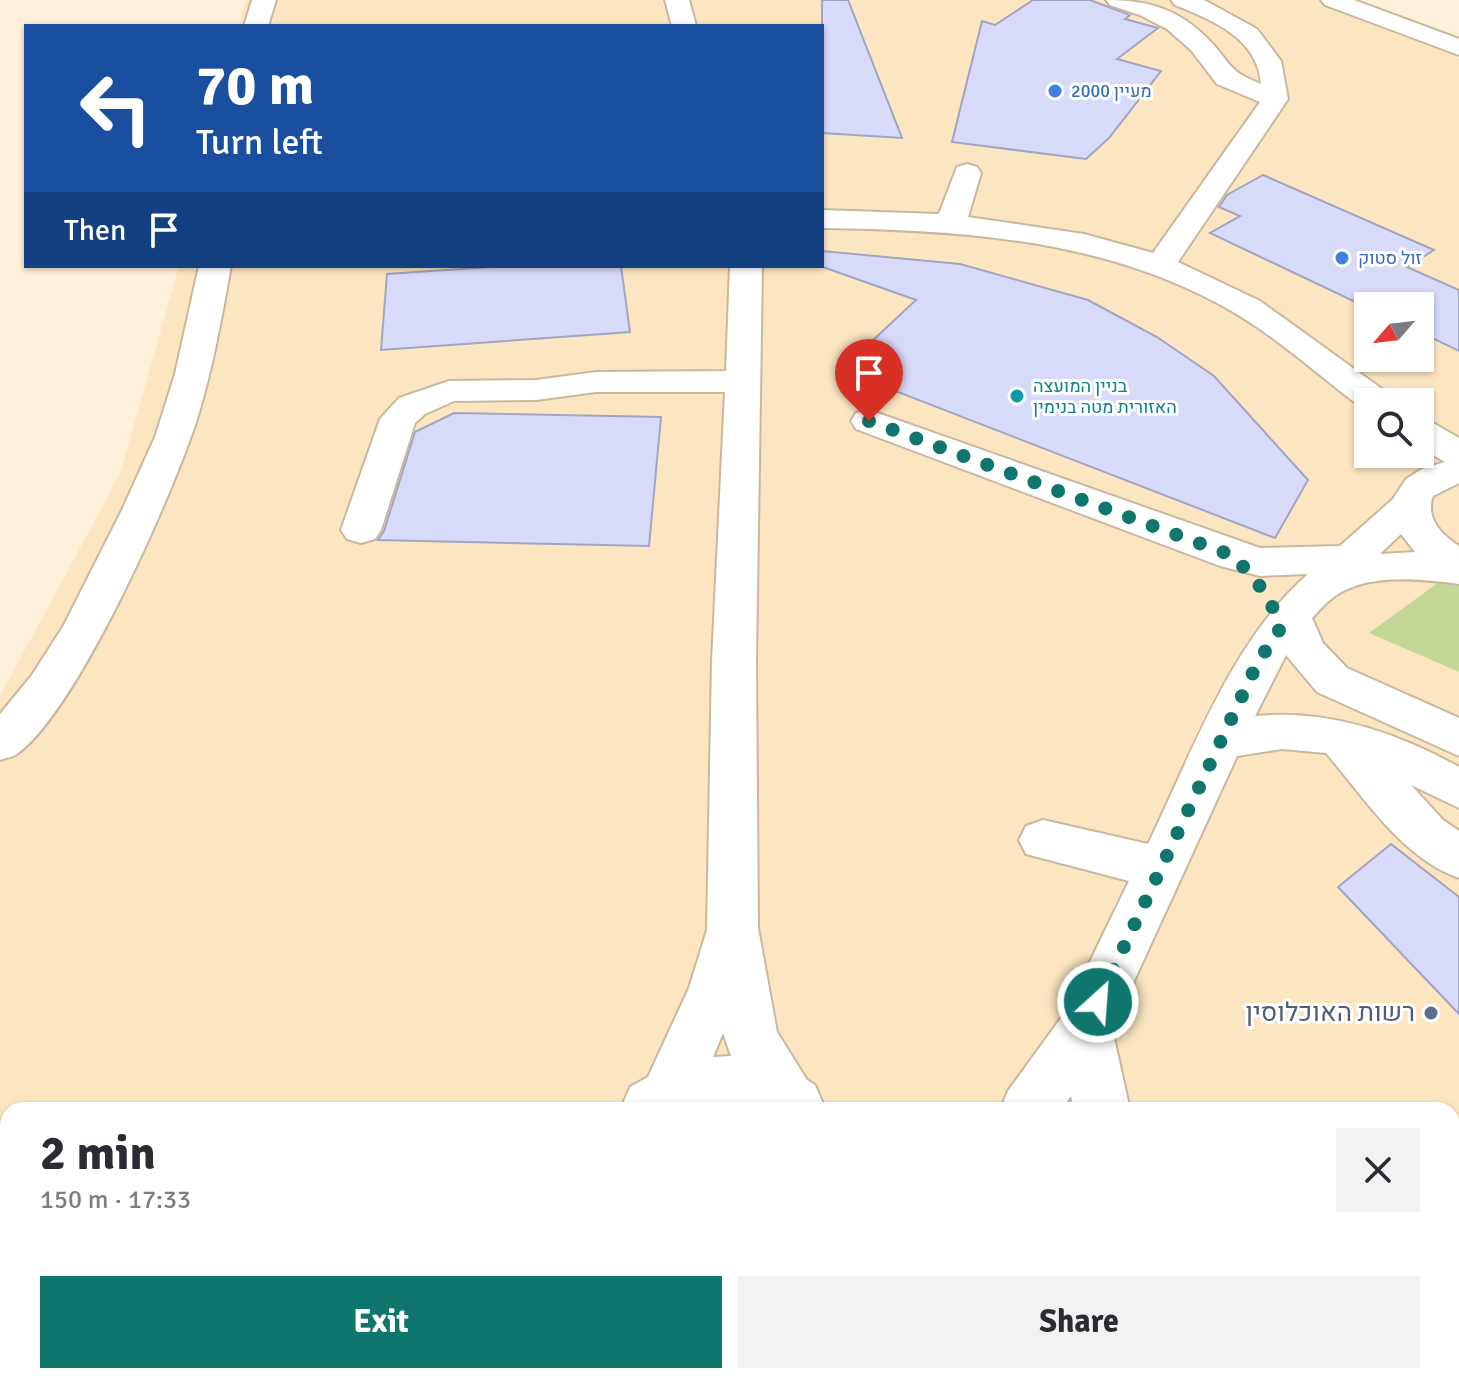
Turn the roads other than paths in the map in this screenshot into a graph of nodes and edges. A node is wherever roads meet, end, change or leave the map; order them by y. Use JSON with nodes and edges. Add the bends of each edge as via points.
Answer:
{"nodes":[{"id":1,"x":264,"y":0,"type":"edge"},
{"id":2,"x":677,"y":0,"type":"edge"},
{"id":3,"x":1118,"y":0,"type":"edge"},
{"id":4,"x":1183,"y":0,"type":"edge"},
{"id":5,"x":1333,"y":0,"type":"edge"},
{"id":6,"x":257,"y":24,"type":"edge"},
{"id":7,"x":683,"y":24,"type":"edge"},
{"id":8,"x":1459,"y":48,"type":"edge"},
{"id":9,"x":1275,"y":99,"type":"junction"},
{"id":10,"x":967,"y":173,"type":"dead end"},
{"id":11,"x":824,"y":219,"type":"edge"},
{"id":12,"x":951,"y":225,"type":"junction"},
{"id":13,"x":1159,"y":266,"type":"junction"},
{"id":14,"x":215,"y":268,"type":"edge"},
{"id":15,"x":746,"y":268,"type":"edge"},
{"id":16,"x":743,"y":381,"type":"junction"},
{"id":17,"x":1356,"y":388,"type":"edge"},
{"id":18,"x":869,"y":421,"type":"dead end"},
{"id":19,"x":1434,"y":439,"type":"edge"},
{"id":20,"x":1459,"y":454,"type":"edge"},
{"id":21,"x":1459,"y":470,"type":"edge"},
{"id":22,"x":1412,"y":481,"type":"edge"},
{"id":23,"x":361,"y":530,"type":"dead end"},
{"id":24,"x":1234,"y":556,"type":"junction"},
{"id":25,"x":1459,"y":568,"type":"edge"},
{"id":26,"x":1311,"y":598,"type":"junction"},
{"id":27,"x":1340,"y":737,"type":"junction"},
{"id":28,"x":1459,"y":738,"type":"edge"},
{"id":29,"x":0,"y":742,"type":"edge"},
{"id":30,"x":1220,"y":743,"type":"junction"},
{"id":31,"x":1459,"y":789,"type":"edge"},
{"id":32,"x":1043,"y":840,"type":"dead end"},
{"id":33,"x":1459,"y":857,"type":"edge"},
{"id":34,"x":1162,"y":868,"type":"junction"},
{"id":35,"x":732,"y":928,"type":"junction"},
{"id":36,"x":1085,"y":1029,"type":"junction"},
{"id":37,"x":657,"y":1102,"type":"edge"},
{"id":38,"x":791,"y":1102,"type":"edge"},
{"id":39,"x":794,"y":1102,"type":"edge"},
{"id":40,"x":1052,"y":1102,"type":"edge"},
{"id":41,"x":1100,"y":1102,"type":"edge"}],
"edges":[{"from":1,"to":6,"type":"street"},
{"from":2,"to":7,"type":"street"},
{"from":3,"to":9,"type":"street","via":[[1175,24],[1226,79]]},
{"from":4,"to":9,"type":"street","via":[[1251,35],[1276,77]]},
{"from":5,"to":8,"type":"street"},
{"from":9,"to":13,"type":"street"},
{"from":10,"to":12,"type":"street"},
{"from":11,"to":12,"type":"street"},
{"from":12,"to":13,"type":"street","via":[[1067,242]]},
{"from":13,"to":17,"type":"street","via":[[1264,317]]},
{"from":14,"to":29,"type":"street","via":[[173,436],[134,526],[70,654],[22,721]]},
{"from":15,"to":16,"type":"street"},
{"from":16,"to":23,"type":"street","via":[[596,382],[536,390],[449,391],[430,397],[398,419]]},
{"from":16,"to":35,"type":"street"},
{"from":18,"to":24,"type":"street"},
{"from":19,"to":20,"type":"street"},
{"from":21,"to":22,"type":"street"},
{"from":22,"to":25,"type":"street","via":[[1414,523]]},
{"from":22,"to":26,"type":"street"},
{"from":24,"to":26,"type":"street","via":[[1260,562]]},
{"from":24,"to":26,"type":"street","via":[[1269,597]]},
{"from":25,"to":26,"type":"street","via":[[1369,569]]},
{"from":26,"to":28,"type":"street","via":[[1306,652],[1332,680]]},
{"from":26,"to":30,"type":"street","via":[[1258,662]]},
{"from":27,"to":30,"type":"street","via":[[1266,730]]},
{"from":27,"to":31,"type":"street","via":[[1411,761]]},
{"from":27,"to":33,"type":"street","via":[[1426,834]]},
{"from":30,"to":34,"type":"street"},
{"from":32,"to":34,"type":"street"},
{"from":34,"to":36,"type":"street"},
{"from":35,"to":37,"type":"street","via":[[715,988]]},
{"from":35,"to":39,"type":"street","via":[[751,1039]]},
{"from":36,"to":40,"type":"street"},
{"from":36,"to":41,"type":"street"},
{"from":37,"to":38,"type":"street","via":[[698,1084],[727,1081],[757,1086]]}]}
